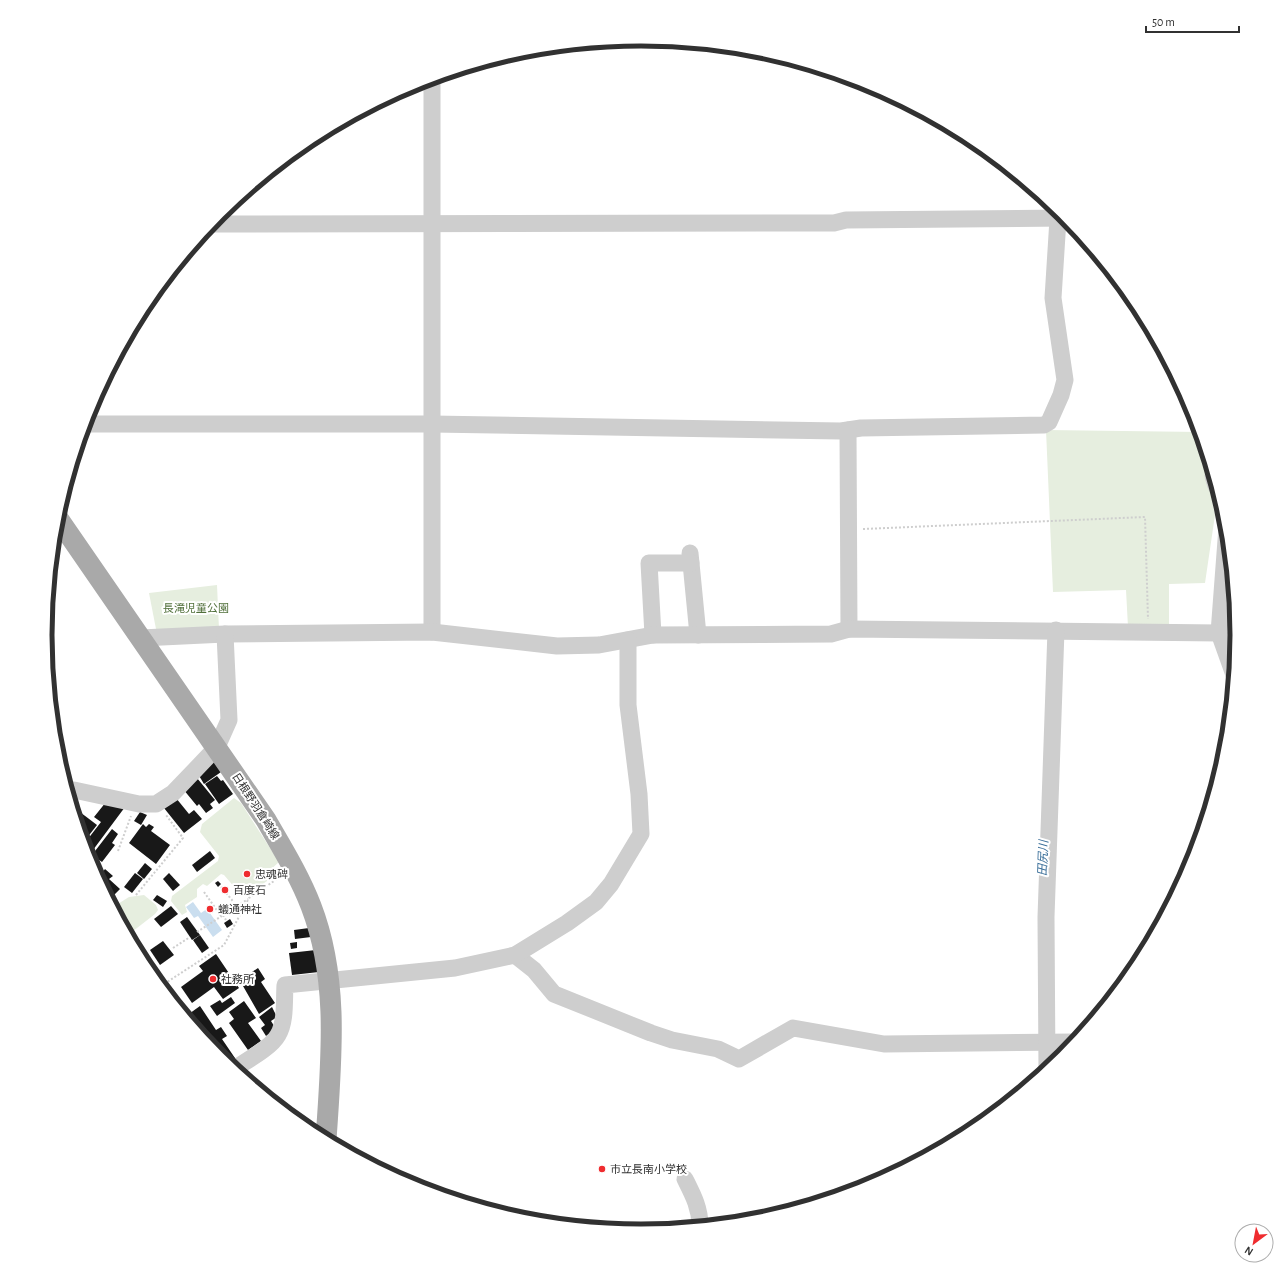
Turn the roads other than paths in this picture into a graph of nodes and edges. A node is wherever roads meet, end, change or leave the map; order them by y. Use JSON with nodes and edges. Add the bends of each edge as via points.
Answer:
{"nodes":[{"id":1,"x":432,"y":85,"type":"edge"},
{"id":2,"x":1054,"y":215,"type":"edge"},
{"id":3,"x":1060,"y":221,"type":"edge"},
{"id":4,"x":432,"y":222,"type":"junction"},
{"id":5,"x":219,"y":224,"type":"edge"},
{"id":6,"x":91,"y":424,"type":"edge"},
{"id":7,"x":432,"y":424,"type":"junction"},
{"id":8,"x":848,"y":430,"type":"junction"},
{"id":9,"x":62,"y":526,"type":"edge"},
{"id":10,"x":1225,"y":557,"type":"edge"},
{"id":11,"x":849,"y":629,"type":"junction"},
{"id":12,"x":1056,"y":630,"type":"junction"},
{"id":13,"x":432,"y":632,"type":"junction"},
{"id":14,"x":1219,"y":633,"type":"junction"},
{"id":15,"x":225,"y":634,"type":"junction"},
{"id":16,"x":653,"y":635,"type":"junction"},
{"id":17,"x":698,"y":635,"type":"junction"},
{"id":18,"x":141,"y":638,"type":"junction"},
{"id":19,"x":628,"y":640,"type":"junction"},
{"id":20,"x":1229,"y":663,"type":"edge"},
{"id":21,"x":217,"y":747,"type":"junction"},
{"id":22,"x":73,"y":792,"type":"edge"},
{"id":23,"x":515,"y":955,"type":"junction"},
{"id":24,"x":329,"y":980,"type":"junction"},
{"id":25,"x":1047,"y":1042,"type":"junction"},
{"id":26,"x":1067,"y":1042,"type":"edge"},
{"id":27,"x":1047,"y":1063,"type":"edge"},
{"id":28,"x":238,"y":1066,"type":"edge"},
{"id":29,"x":326,"y":1134,"type":"edge"},
{"id":30,"x":685,"y":1179,"type":"dead end"},
{"id":31,"x":700,"y":1222,"type":"edge"}],
"edges":[{"from":1,"to":4,"type":"street"},
{"from":2,"to":4,"type":"street","via":[[846,220],[834,223]]},
{"from":3,"to":8,"type":"street","via":[[1053,298],[1065,380],[1049,422],[1044,425]]},
{"from":4,"to":5,"type":"street"},
{"from":4,"to":7,"type":"street"},
{"from":6,"to":7,"type":"street"},
{"from":7,"to":8,"type":"street"},
{"from":7,"to":13,"type":"street"},
{"from":8,"to":11,"type":"street"},
{"from":9,"to":18,"type":"main road","name":"日根野羽倉崎線"},
{"from":10,"to":14,"type":"street"},
{"from":11,"to":12,"type":"street"},
{"from":11,"to":17,"type":"street","via":[[831,634]]},
{"from":12,"to":14,"type":"street"},
{"from":12,"to":25,"type":"street","via":[[1046,917]]},
{"from":13,"to":15,"type":"street"},
{"from":13,"to":19,"type":"street","via":[[557,646],[599,645]]},
{"from":14,"to":20,"type":"street"},
{"from":15,"to":18,"type":"street"},
{"from":15,"to":21,"type":"street","via":[[229,720]]},
{"from":16,"to":17,"type":"street"},
{"from":16,"to":17,"type":"street","via":[[649,563],[691,558]]},
{"from":16,"to":19,"type":"street"},
{"from":18,"to":21,"type":"main road","name":"日根野羽倉崎線"},
{"from":19,"to":23,"type":"street","via":[[628,705],[639,794],[641,834],[611,884],[596,902]]},
{"from":21,"to":22,"type":"street","via":[[173,793],[156,804]]},
{"from":21,"to":24,"type":"main road","name":"日根野羽倉崎線","via":[[266,820],[294,868],[311,906],[322,941]]},
{"from":23,"to":24,"type":"street","via":[[455,968]]},
{"from":23,"to":25,"type":"street","via":[[534,970],[554,994],[651,1033],[718,1049],[739,1059],[793,1028],[884,1044]]},
{"from":24,"to":28,"type":"street","via":[[284,985],[279,1035]]},
{"from":24,"to":29,"type":"main road","name":"日根野羽倉崎線","via":[[332,1038]]},
{"from":25,"to":26,"type":"street"},
{"from":25,"to":27,"type":"street"},
{"from":30,"to":31,"type":"street","via":[[696,1199]]}]}
